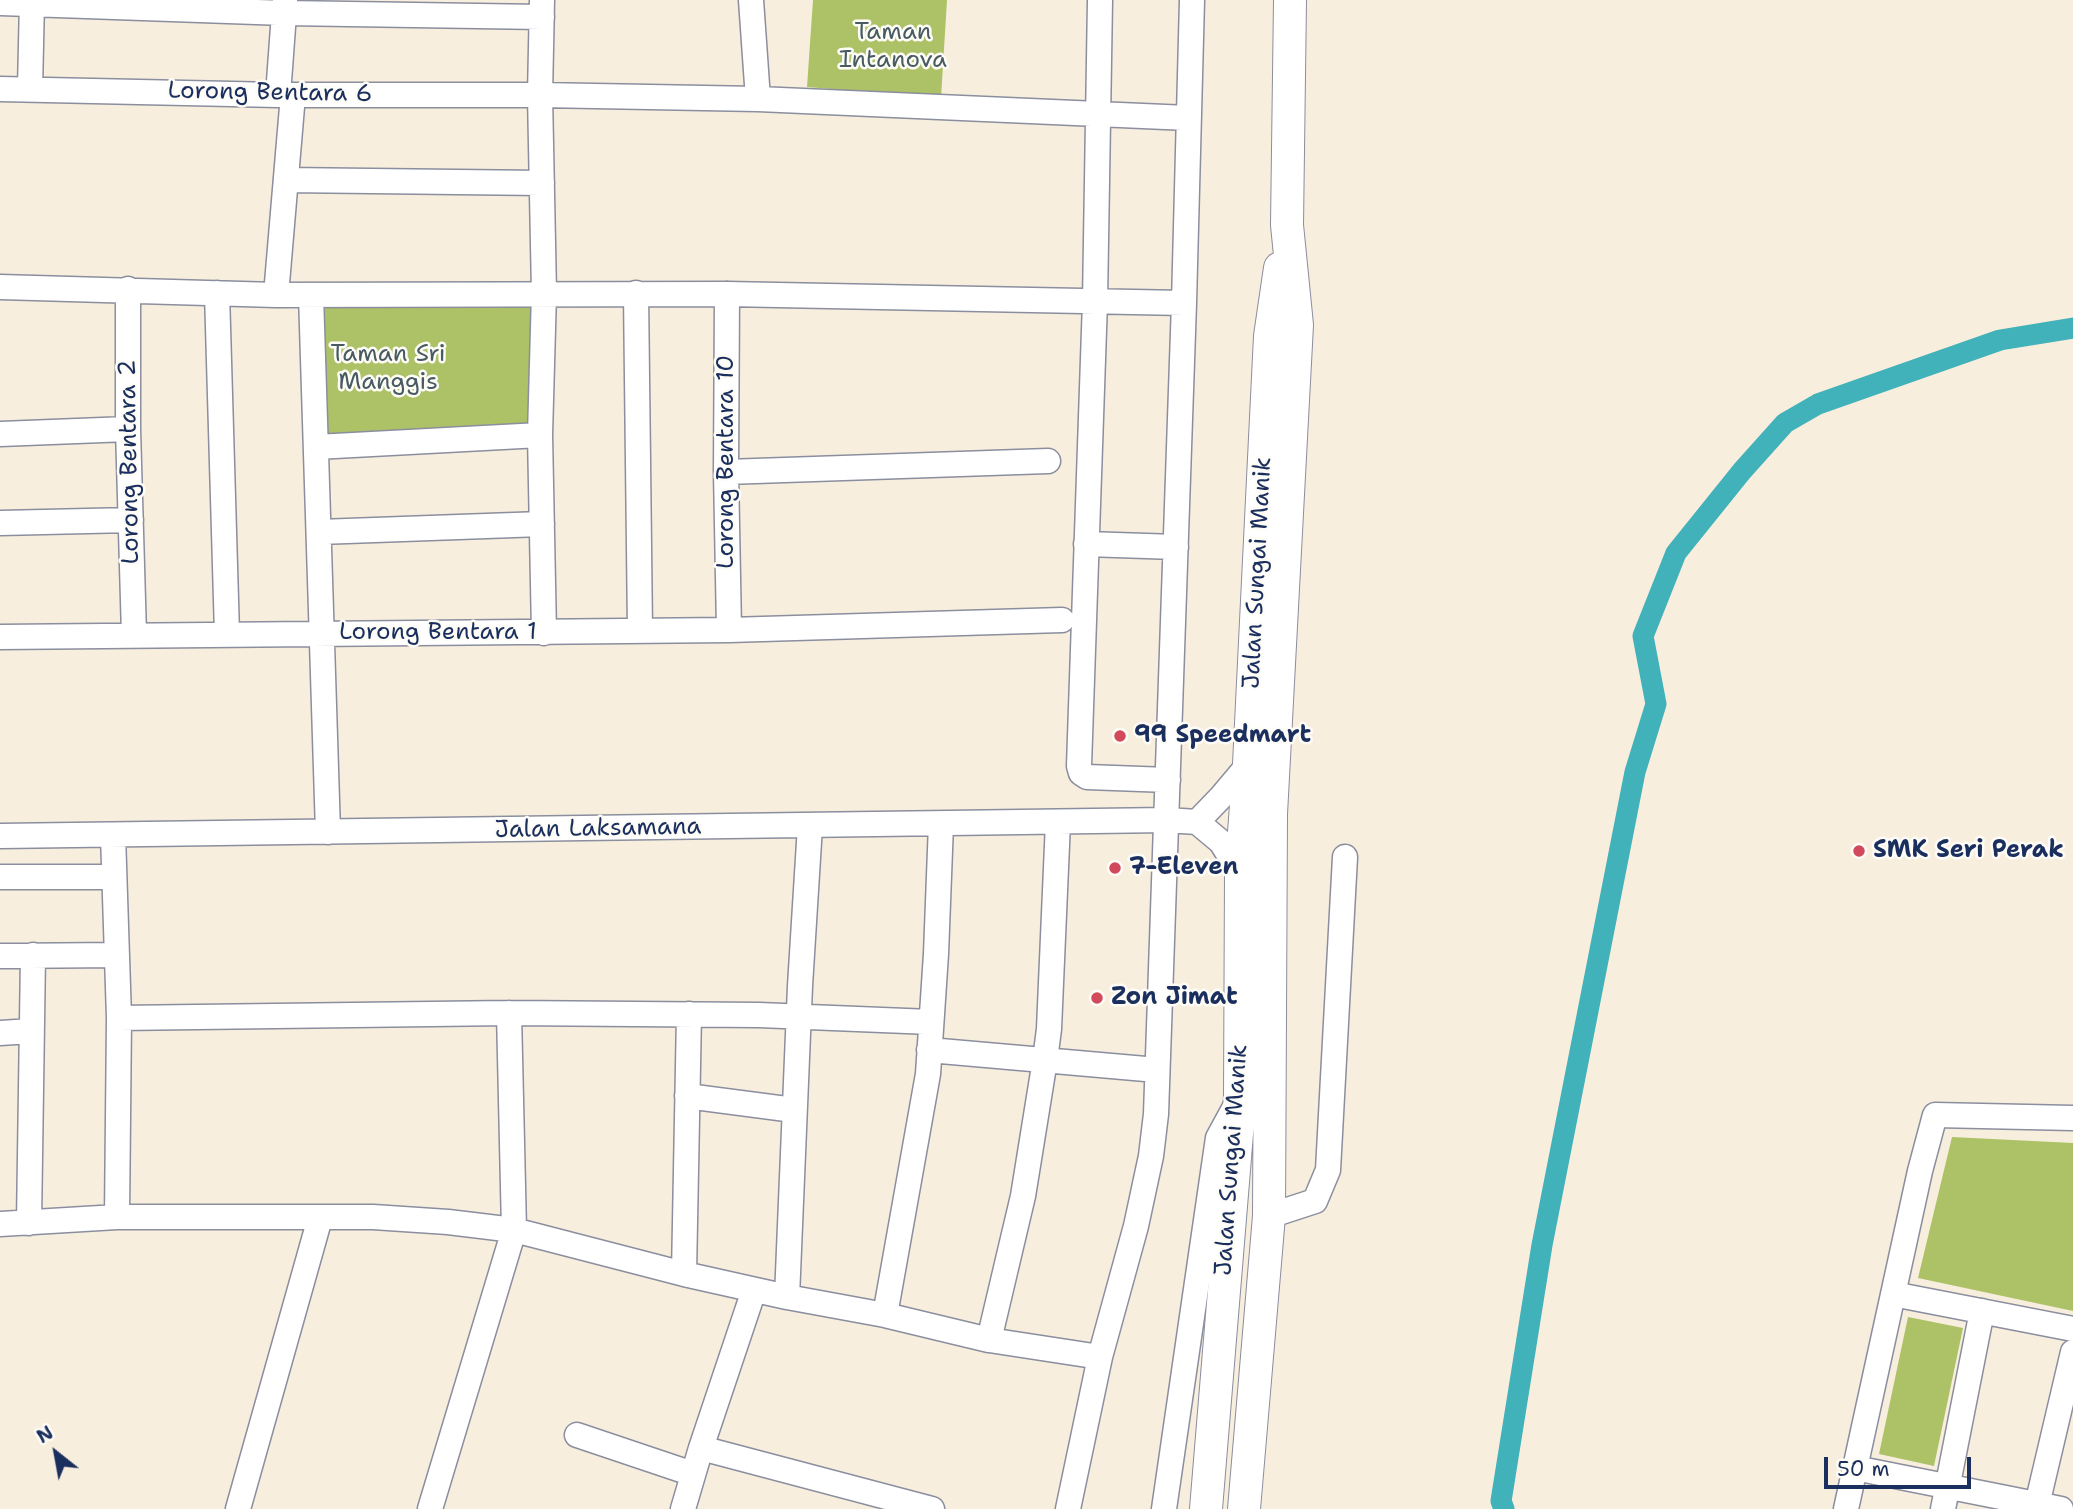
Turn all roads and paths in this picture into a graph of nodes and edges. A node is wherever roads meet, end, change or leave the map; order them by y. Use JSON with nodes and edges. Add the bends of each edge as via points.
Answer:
{"nodes":[{"id":1,"x":751,"y":0,"type":"edge"},
{"id":2,"x":1100,"y":0,"type":"edge"},
{"id":3,"x":1192,"y":0,"type":"edge"},
{"id":4,"x":1290,"y":0,"type":"edge"},
{"id":5,"x":32,"y":2,"type":"edge"},
{"id":6,"x":0,"y":4,"type":"edge"},
{"id":7,"x":285,"y":7,"type":"edge"},
{"id":8,"x":542,"y":9,"type":"edge"},
{"id":9,"x":0,"y":89,"type":"edge"},
{"id":10,"x":30,"y":89,"type":"junction"},
{"id":11,"x":286,"y":94,"type":"junction"},
{"id":12,"x":540,"y":95,"type":"junction"},
{"id":13,"x":758,"y":99,"type":"junction"},
{"id":14,"x":1099,"y":115,"type":"junction"},
{"id":15,"x":1188,"y":118,"type":"junction"},
{"id":16,"x":286,"y":180,"type":"junction"},
{"id":17,"x":542,"y":183,"type":"junction"},
{"id":18,"x":1287,"y":225,"type":"junction"},
{"id":19,"x":0,"y":287,"type":"edge"},
{"id":20,"x":128,"y":289,"type":"junction"},
{"id":21,"x":217,"y":293,"type":"junction"},
{"id":22,"x":544,"y":293,"type":"junction"},
{"id":23,"x":636,"y":293,"type":"junction"},
{"id":24,"x":726,"y":294,"type":"junction"},
{"id":25,"x":276,"y":295,"type":"junction"},
{"id":26,"x":312,"y":295,"type":"junction"},
{"id":27,"x":1095,"y":301,"type":"junction"},
{"id":28,"x":1184,"y":303,"type":"junction"},
{"id":29,"x":128,"y":429,"type":"junction"},
{"id":30,"x":0,"y":434,"type":"edge"},
{"id":31,"x":540,"y":435,"type":"junction"},
{"id":32,"x":316,"y":447,"type":"junction"},
{"id":33,"x":1048,"y":461,"type":"dead end"},
{"id":34,"x":726,"y":472,"type":"junction"},
{"id":35,"x":131,"y":520,"type":"junction"},
{"id":36,"x":0,"y":523,"type":"edge"},
{"id":37,"x":542,"y":524,"type":"junction"},
{"id":38,"x":319,"y":533,"type":"junction"},
{"id":39,"x":1086,"y":544,"type":"junction"},
{"id":40,"x":1176,"y":547,"type":"junction"},
{"id":41,"x":1062,"y":620,"type":"dead end"},
{"id":42,"x":729,"y":630,"type":"junction"},
{"id":43,"x":640,"y":632,"type":"junction"},
{"id":44,"x":544,"y":633,"type":"junction"},
{"id":45,"x":227,"y":634,"type":"junction"},
{"id":46,"x":322,"y":634,"type":"junction"},
{"id":47,"x":134,"y":635,"type":"junction"},
{"id":48,"x":0,"y":637,"type":"edge"},
{"id":49,"x":1249,"y":764,"type":"junction"},
{"id":50,"x":1168,"y":780,"type":"junction"},
{"id":51,"x":1167,"y":820,"type":"junction"},
{"id":52,"x":1058,"y":822,"type":"junction"},
{"id":53,"x":1197,"y":822,"type":"junction"},
{"id":54,"x":941,"y":824,"type":"junction"},
{"id":55,"x":810,"y":826,"type":"junction"},
{"id":56,"x":328,"y":832,"type":"junction"},
{"id":57,"x":113,"y":835,"type":"junction"},
{"id":58,"x":0,"y":836,"type":"edge"},
{"id":59,"x":1345,"y":857,"type":"dead end"},
{"id":60,"x":1241,"y":874,"type":"junction"},
{"id":61,"x":0,"y":877,"type":"edge"},
{"id":62,"x":114,"y":877,"type":"junction"},
{"id":63,"x":33,"y":955,"type":"junction"},
{"id":64,"x":0,"y":956,"type":"edge"},
{"id":65,"x":117,"y":956,"type":"junction"},
{"id":66,"x":509,"y":1013,"type":"junction"},
{"id":67,"x":689,"y":1014,"type":"junction"},
{"id":68,"x":799,"y":1017,"type":"junction"},
{"id":69,"x":119,"y":1018,"type":"junction"},
{"id":70,"x":931,"y":1023,"type":"junction"},
{"id":71,"x":31,"y":1031,"type":"junction"},
{"id":72,"x":0,"y":1033,"type":"edge"},
{"id":73,"x":929,"y":1050,"type":"junction"},
{"id":74,"x":1045,"y":1060,"type":"junction"},
{"id":75,"x":1157,"y":1070,"type":"junction"},
{"id":76,"x":687,"y":1096,"type":"junction"},
{"id":77,"x":1240,"y":1097,"type":"junction"},
{"id":78,"x":794,"y":1110,"type":"junction"},
{"id":79,"x":2073,"y":1118,"type":"edge"},
{"id":80,"x":1269,"y":1216,"type":"junction"},
{"id":81,"x":117,"y":1217,"type":"junction"},
{"id":82,"x":320,"y":1218,"type":"junction"},
{"id":83,"x":29,"y":1223,"type":"junction"},
{"id":84,"x":0,"y":1224,"type":"edge"},
{"id":85,"x":514,"y":1230,"type":"junction"},
{"id":86,"x":684,"y":1274,"type":"junction"},
{"id":87,"x":754,"y":1290,"type":"junction"},
{"id":88,"x":1894,"y":1294,"type":"junction"},
{"id":89,"x":787,"y":1297,"type":"junction"},
{"id":90,"x":1982,"y":1311,"type":"junction"},
{"id":91,"x":885,"y":1315,"type":"junction"},
{"id":92,"x":2073,"y":1329,"type":"edge"},
{"id":93,"x":989,"y":1340,"type":"junction"},
{"id":94,"x":2073,"y":1352,"type":"edge"},
{"id":95,"x":1100,"y":1357,"type":"junction"},
{"id":96,"x":577,"y":1434,"type":"dead end"},
{"id":97,"x":701,"y":1448,"type":"junction"},
{"id":98,"x":1855,"y":1468,"type":"junction"},
{"id":99,"x":693,"y":1474,"type":"junction"},
{"id":100,"x":1946,"y":1498,"type":"edge"},
{"id":101,"x":2045,"y":1507,"type":"edge"},
{"id":102,"x":921,"y":1508,"type":"edge"},
{"id":103,"x":238,"y":1509,"type":"edge"},
{"id":104,"x":430,"y":1509,"type":"edge"},
{"id":105,"x":683,"y":1509,"type":"edge"},
{"id":106,"x":1068,"y":1509,"type":"edge"},
{"id":107,"x":1164,"y":1509,"type":"edge"},
{"id":108,"x":1206,"y":1509,"type":"edge"},
{"id":109,"x":1244,"y":1509,"type":"edge"},
{"id":110,"x":1846,"y":1509,"type":"edge"}],
"edges":[{"from":1,"to":13,"type":"street"},
{"from":2,"to":14,"type":"street"},
{"from":3,"to":15,"type":"street"},
{"from":4,"to":18,"type":"main road","name":"Jalan Sungai Manik"},
{"from":5,"to":6,"type":"street"},
{"from":5,"to":7,"type":"street"},
{"from":5,"to":10,"type":"street"},
{"from":7,"to":8,"type":"street"},
{"from":7,"to":11,"type":"street"},
{"from":8,"to":12,"type":"street"},
{"from":9,"to":10,"type":"street","name":"Lorong Bentara 6"},
{"from":10,"to":11,"type":"street","name":"Lorong Bentara 6"},
{"from":11,"to":12,"type":"street","name":"Lorong Bentara 6"},
{"from":11,"to":16,"type":"street"},
{"from":12,"to":13,"type":"street","name":"Lorong Bentara 6"},
{"from":12,"to":17,"type":"street"},
{"from":13,"to":14,"type":"street","name":"Lorong Bentara 6"},
{"from":14,"to":15,"type":"street","name":"Lorong Bentara 6"},
{"from":14,"to":27,"type":"street"},
{"from":15,"to":28,"type":"street"},
{"from":16,"to":17,"type":"street"},
{"from":16,"to":25,"type":"street"},
{"from":17,"to":22,"type":"street"},
{"from":18,"to":49,"type":"main road","name":"Jalan Sungai Manik","via":[[1270,336]]},
{"from":18,"to":80,"type":"main road","name":"Jalan Sungai Manik","via":[[1297,325],[1272,814]]},
{"from":19,"to":20,"type":"street"},
{"from":20,"to":21,"type":"street"},
{"from":20,"to":29,"type":"street","name":"Lorong Bentara 2"},
{"from":21,"to":25,"type":"street"},
{"from":21,"to":45,"type":"street"},
{"from":22,"to":23,"type":"street"},
{"from":22,"to":26,"type":"street"},
{"from":22,"to":31,"type":"street"},
{"from":23,"to":24,"type":"street"},
{"from":23,"to":43,"type":"street"},
{"from":24,"to":27,"type":"street"},
{"from":24,"to":34,"type":"street","name":"Lorong Bentara 10"},
{"from":25,"to":26,"type":"street"},
{"from":26,"to":32,"type":"street"},
{"from":27,"to":28,"type":"street"},
{"from":27,"to":39,"type":"street"},
{"from":28,"to":40,"type":"street"},
{"from":29,"to":30,"type":"street"},
{"from":29,"to":35,"type":"street","name":"Lorong Bentara 2"},
{"from":31,"to":32,"type":"street"},
{"from":31,"to":37,"type":"street"},
{"from":32,"to":38,"type":"street"},
{"from":33,"to":34,"type":"street"},
{"from":34,"to":42,"type":"street","name":"Lorong Bentara 10"},
{"from":35,"to":36,"type":"street"},
{"from":35,"to":47,"type":"street","name":"Lorong Bentara 2"},
{"from":37,"to":38,"type":"street"},
{"from":37,"to":44,"type":"street"},
{"from":38,"to":46,"type":"street"},
{"from":39,"to":40,"type":"street"},
{"from":39,"to":50,"type":"street","via":[[1081,773],[1087,777]]},
{"from":40,"to":50,"type":"street"},
{"from":41,"to":42,"type":"street","name":"Lorong Bentara 1"},
{"from":42,"to":43,"type":"street","name":"Lorong Bentara 1"},
{"from":43,"to":44,"type":"street","name":"Lorong Bentara 1"},
{"from":44,"to":46,"type":"street","name":"Lorong Bentara 1"},
{"from":45,"to":46,"type":"street","name":"Lorong Bentara 1"},
{"from":45,"to":47,"type":"street","name":"Lorong Bentara 1"},
{"from":46,"to":56,"type":"street"},
{"from":47,"to":48,"type":"street","name":"Lorong Bentara 1"},
{"from":49,"to":53,"type":"street"},
{"from":49,"to":60,"type":"main road","name":"Jalan Sungai Manik"},
{"from":50,"to":51,"type":"street"},
{"from":51,"to":52,"type":"street","name":"Jalan Laksamana"},
{"from":51,"to":53,"type":"street","name":"Jalan Laksamana"},
{"from":51,"to":75,"type":"street"},
{"from":52,"to":54,"type":"street","name":"Jalan Laksamana"},
{"from":52,"to":74,"type":"street"},
{"from":53,"to":60,"type":"street","via":[[1221,842]]},
{"from":54,"to":55,"type":"street","name":"Jalan Laksamana"},
{"from":54,"to":70,"type":"street"},
{"from":55,"to":56,"type":"street","name":"Jalan Laksamana"},
{"from":55,"to":68,"type":"street"},
{"from":56,"to":57,"type":"street","name":"Jalan Laksamana"},
{"from":57,"to":58,"type":"street","name":"Jalan Laksamana"},
{"from":57,"to":62,"type":"street"},
{"from":59,"to":80,"type":"street","via":[[1328,1170],[1315,1201]]},
{"from":60,"to":77,"type":"main road","name":"Jalan Sungai Manik"},
{"from":61,"to":62,"type":"street"},
{"from":62,"to":65,"type":"street"},
{"from":63,"to":64,"type":"street"},
{"from":63,"to":65,"type":"street"},
{"from":63,"to":71,"type":"street"},
{"from":65,"to":69,"type":"street"},
{"from":66,"to":67,"type":"street"},
{"from":66,"to":69,"type":"street"},
{"from":66,"to":85,"type":"street"},
{"from":67,"to":68,"type":"street"},
{"from":67,"to":76,"type":"street"},
{"from":68,"to":70,"type":"street"},
{"from":68,"to":78,"type":"street"},
{"from":69,"to":81,"type":"street"},
{"from":70,"to":73,"type":"street"},
{"from":71,"to":72,"type":"street"},
{"from":71,"to":83,"type":"street"},
{"from":73,"to":74,"type":"street"},
{"from":73,"to":91,"type":"street","via":[[921,1123]]},
{"from":74,"to":75,"type":"street"},
{"from":74,"to":93,"type":"street","via":[[1023,1196]]},
{"from":75,"to":95,"type":"street","via":[[1152,1156]]},
{"from":76,"to":78,"type":"street"},
{"from":76,"to":86,"type":"street"},
{"from":77,"to":107,"type":"street","via":[[1218,1138]]},
{"from":77,"to":108,"type":"main road","name":"Jalan Sungai Manik"},
{"from":78,"to":89,"type":"street"},
{"from":79,"to":88,"type":"street","via":[[1935,1115]]},
{"from":80,"to":109,"type":"main road","name":"Jalan Sungai Manik"},
{"from":81,"to":82,"type":"street"},
{"from":81,"to":83,"type":"street"},
{"from":82,"to":85,"type":"street","via":[[411,1218]]},
{"from":82,"to":103,"type":"street"},
{"from":83,"to":84,"type":"street"},
{"from":85,"to":86,"type":"street"},
{"from":85,"to":104,"type":"street"},
{"from":86,"to":87,"type":"street"},
{"from":87,"to":89,"type":"street"},
{"from":87,"to":97,"type":"street"},
{"from":88,"to":90,"type":"street"},
{"from":88,"to":98,"type":"street"},
{"from":89,"to":91,"type":"street"},
{"from":90,"to":92,"type":"street"},
{"from":90,"to":100,"type":"street"},
{"from":91,"to":93,"type":"street"},
{"from":93,"to":95,"type":"street"},
{"from":94,"to":101,"type":"street"},
{"from":95,"to":106,"type":"street"},
{"from":96,"to":99,"type":"street"},
{"from":97,"to":99,"type":"street"},
{"from":97,"to":102,"type":"street"},
{"from":98,"to":100,"type":"street"},
{"from":98,"to":110,"type":"street"},
{"from":99,"to":105,"type":"street"},
{"from":100,"to":101,"type":"street"}]}
